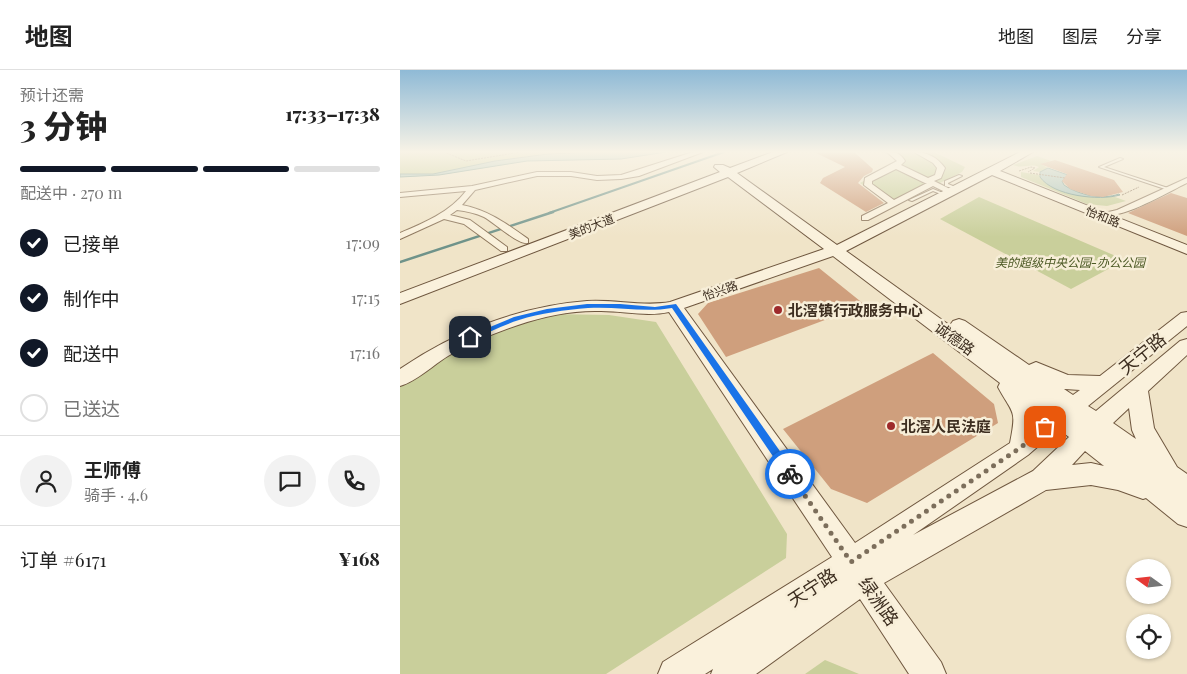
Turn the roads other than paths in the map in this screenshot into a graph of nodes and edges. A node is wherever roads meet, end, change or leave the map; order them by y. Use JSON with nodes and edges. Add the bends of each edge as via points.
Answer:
{"nodes":[{"id":1,"x":508,"y":180,"type":"edge"},
{"id":2,"x":706,"y":180,"type":"edge"},
{"id":3,"x":710,"y":180,"type":"edge"},
{"id":4,"x":746,"y":180,"type":"edge"},
{"id":5,"x":868,"y":180,"type":"edge"},
{"id":6,"x":927,"y":180,"type":"edge"},
{"id":7,"x":971,"y":180,"type":"edge"},
{"id":8,"x":1019,"y":180,"type":"edge"},
{"id":9,"x":1022,"y":180,"type":"edge"},
{"id":10,"x":1142,"y":180,"type":"edge"},
{"id":11,"x":1187,"y":180,"type":"edge"},
{"id":12,"x":931,"y":182,"type":"junction"},
{"id":13,"x":472,"y":188,"type":"junction"},
{"id":14,"x":954,"y":188,"type":"junction"},
{"id":15,"x":1169,"y":189,"type":"junction"},
{"id":16,"x":400,"y":195,"type":"edge"},
{"id":17,"x":911,"y":200,"type":"dead end"},
{"id":18,"x":894,"y":203,"type":"junction"},
{"id":19,"x":456,"y":207,"type":"junction"},
{"id":20,"x":1116,"y":214,"type":"junction"},
{"id":21,"x":442,"y":216,"type":"junction"},
{"id":22,"x":865,"y":218,"type":"dead end"},
{"id":23,"x":400,"y":226,"type":"edge"},
{"id":24,"x":413,"y":230,"type":"junction"},
{"id":25,"x":400,"y":236,"type":"edge"},
{"id":26,"x":526,"y":241,"type":"junction"},
{"id":27,"x":1187,"y":244,"type":"edge"},
{"id":28,"x":841,"y":248,"type":"junction"},
{"id":29,"x":504,"y":249,"type":"junction"},
{"id":30,"x":1187,"y":250,"type":"edge"},
{"id":31,"x":400,"y":286,"type":"edge"},
{"id":32,"x":400,"y":299,"type":"edge"},
{"id":33,"x":674,"y":306,"type":"junction"},
{"id":34,"x":1187,"y":317,"type":"edge"},
{"id":35,"x":1187,"y":345,"type":"edge"},
{"id":36,"x":1005,"y":357,"type":"junction"},
{"id":37,"x":981,"y":358,"type":"junction"},
{"id":38,"x":400,"y":379,"type":"edge"},
{"id":39,"x":1104,"y":384,"type":"junction"},
{"id":40,"x":1137,"y":390,"type":"junction"},
{"id":41,"x":1065,"y":411,"type":"junction"},
{"id":42,"x":1091,"y":429,"type":"junction"},
{"id":43,"x":1020,"y":448,"type":"junction"},
{"id":44,"x":1042,"y":479,"type":"junction"},
{"id":45,"x":1172,"y":486,"type":"edge"},
{"id":46,"x":1187,"y":516,"type":"edge"},
{"id":47,"x":857,"y":570,"type":"junction"},
{"id":48,"x":675,"y":674,"type":"edge"},
{"id":49,"x":728,"y":674,"type":"edge"},
{"id":50,"x":929,"y":674,"type":"edge"}],
"edges":[{"from":1,"to":13,"type":"street"},
{"from":2,"to":26,"type":"street","name":"美的大道"},
{"from":3,"to":32,"type":"street","name":"美的大道"},
{"from":4,"to":28,"type":"street","name":"诚德路"},
{"from":5,"to":18,"type":"street","via":[[868,184]]},
{"from":6,"to":12,"type":"street"},
{"from":7,"to":14,"type":"street","name":"怡兴路"},
{"from":8,"to":30,"type":"street","name":"怡和路"},
{"from":9,"to":20,"type":"street","name":"怡和路"},
{"from":10,"to":15,"type":"lane"},
{"from":11,"to":15,"type":"street"},
{"from":12,"to":14,"type":"street"},
{"from":12,"to":18,"type":"street"},
{"from":13,"to":16,"type":"street"},
{"from":13,"to":19,"type":"street"},
{"from":14,"to":17,"type":"lane","via":[[933,190]]},
{"from":14,"to":28,"type":"street","name":"怡兴路"},
{"from":15,"to":20,"type":"street"},
{"from":18,"to":22,"type":"street"},
{"from":19,"to":21,"type":"street"},
{"from":19,"to":26,"type":"street","via":[[481,211]]},
{"from":20,"to":27,"type":"street","name":"怡和路"},
{"from":21,"to":24,"type":"street"},
{"from":21,"to":29,"type":"street","via":[[457,218],[479,229]]},
{"from":23,"to":24,"type":"street"},
{"from":24,"to":25,"type":"street"},
{"from":26,"to":29,"type":"street","name":"美的大道"},
{"from":28,"to":33,"type":"street","name":"怡兴路"},
{"from":28,"to":36,"type":"street","name":"诚德路"},
{"from":28,"to":37,"type":"street","name":"诚德路"},
{"from":29,"to":31,"type":"street","name":"美的大道"},
{"from":33,"to":38,"type":"street","name":"怡兴路","via":[[655,309],[587,306],[517,318],[470,337]]},
{"from":33,"to":47,"type":"street","name":"绿洲路"},
{"from":34,"to":39,"type":"street","name":"天宁路"},
{"from":35,"to":40,"type":"street","name":"天宁路"},
{"from":36,"to":39,"type":"street","via":[[1066,382]]},
{"from":36,"to":41,"type":"street","name":"诚德路"},
{"from":37,"to":41,"type":"street","name":"诚德路"},
{"from":37,"to":43,"type":"street","via":[[1020,400],[1027,415]]},
{"from":39,"to":41,"type":"street","name":"天宁路"},
{"from":40,"to":42,"type":"street","name":"天宁路"},
{"from":40,"to":45,"type":"street","via":[[1143,430]]},
{"from":41,"to":42,"type":"street","name":"诚德路"},
{"from":41,"to":43,"type":"street","name":"天宁路"},
{"from":42,"to":44,"type":"street","name":"天宁路"},
{"from":42,"to":45,"type":"street","name":"诚德路"},
{"from":43,"to":47,"type":"street","name":"天宁路"},
{"from":44,"to":45,"type":"street","via":[[1091,474]]},
{"from":44,"to":47,"type":"street","name":"天宁路"},
{"from":45,"to":46,"type":"street","name":"诚德路"},
{"from":47,"to":48,"type":"street","name":"天宁路"},
{"from":47,"to":49,"type":"street","name":"天宁路"},
{"from":47,"to":50,"type":"street","name":"绿洲路"}]}
